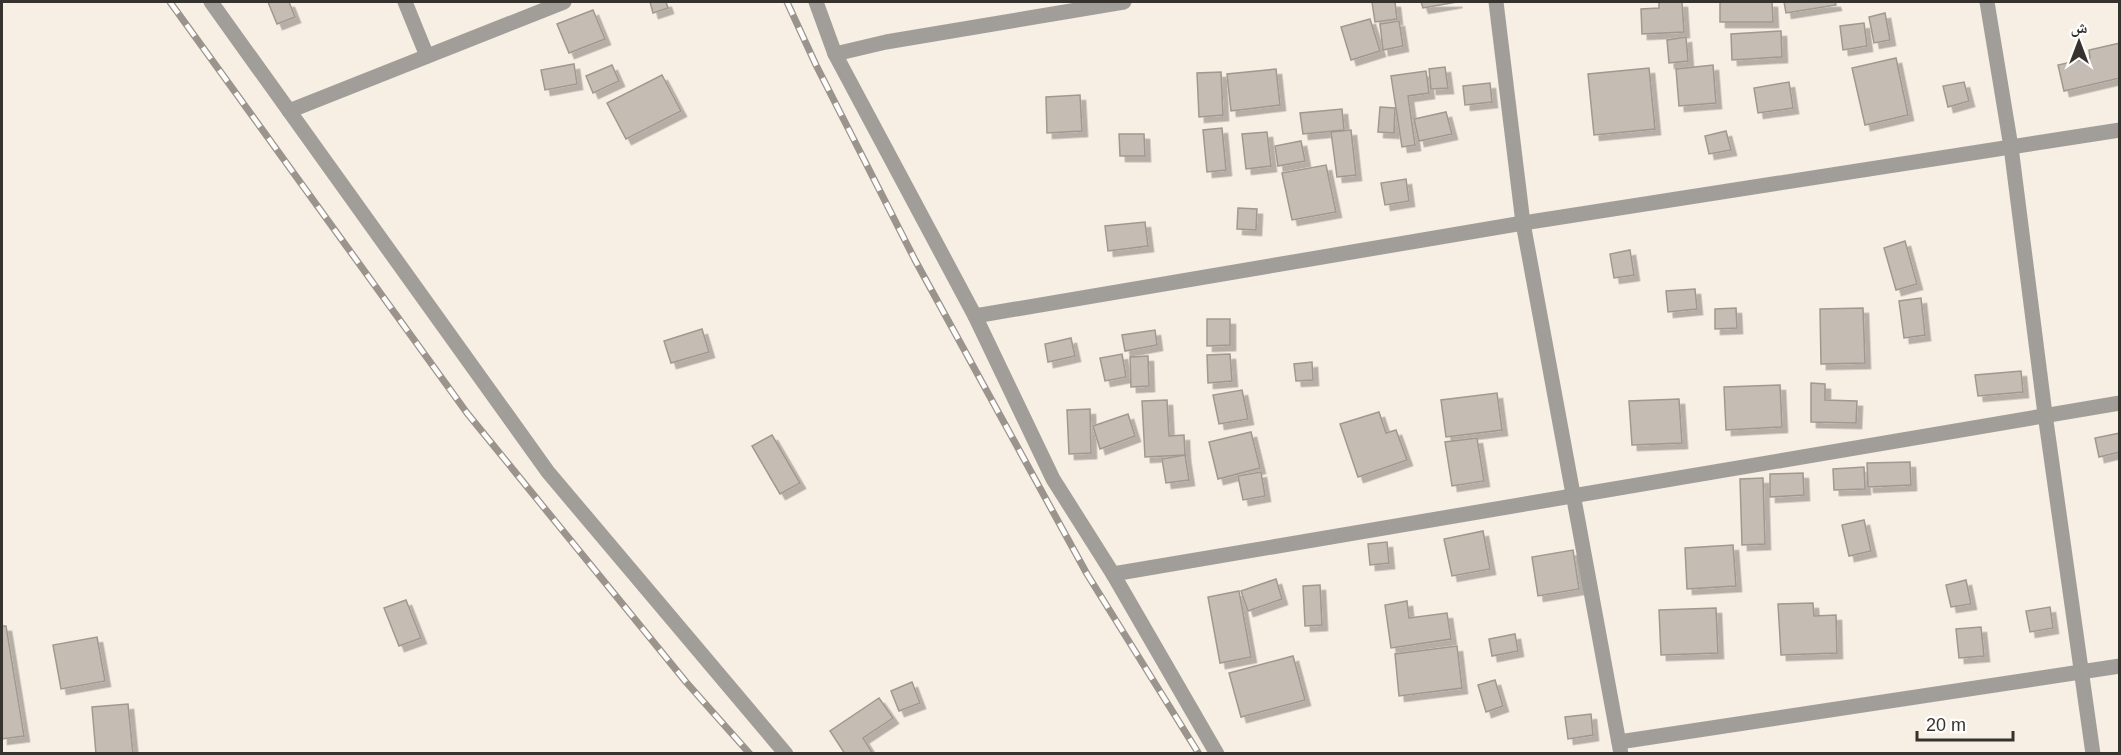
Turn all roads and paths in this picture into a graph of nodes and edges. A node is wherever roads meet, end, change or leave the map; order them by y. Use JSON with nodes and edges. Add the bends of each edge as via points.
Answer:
{"nodes":[{"id":1,"x":211,"y":2,"type":"edge"},
{"id":2,"x":405,"y":2,"type":"edge"},
{"id":3,"x":564,"y":2,"type":"edge"},
{"id":4,"x":816,"y":2,"type":"edge"},
{"id":5,"x":1124,"y":2,"type":"edge"},
{"id":6,"x":1496,"y":2,"type":"edge"},
{"id":7,"x":1987,"y":2,"type":"edge"},
{"id":8,"x":1053,"y":7,"type":"edge"},
{"id":9,"x":835,"y":54,"type":"junction"},
{"id":10,"x":427,"y":56,"type":"junction"},
{"id":11,"x":289,"y":111,"type":"junction"},
{"id":12,"x":2120,"y":130,"type":"edge"},
{"id":13,"x":2011,"y":147,"type":"junction"},
{"id":14,"x":1523,"y":223,"type":"junction"},
{"id":15,"x":975,"y":316,"type":"junction"},
{"id":16,"x":2120,"y":403,"type":"edge"},
{"id":17,"x":2044,"y":414,"type":"junction"},
{"id":18,"x":1572,"y":495,"type":"junction"},
{"id":19,"x":1113,"y":574,"type":"junction"},
{"id":20,"x":2120,"y":666,"type":"edge"},
{"id":21,"x":2081,"y":671,"type":"junction"},
{"id":22,"x":1620,"y":748,"type":"edge"},
{"id":23,"x":786,"y":753,"type":"edge"},
{"id":24,"x":1217,"y":753,"type":"edge"},
{"id":25,"x":2093,"y":753,"type":"edge"}],
"edges":[{"from":1,"to":11,"type":"street"},
{"from":2,"to":10,"type":"street"},
{"from":3,"to":10,"type":"street"},
{"from":4,"to":9,"type":"street"},
{"from":5,"to":8,"type":"street"},
{"from":6,"to":14,"type":"street"},
{"from":7,"to":13,"type":"street"},
{"from":8,"to":9,"type":"street"},
{"from":9,"to":15,"type":"street"},
{"from":10,"to":11,"type":"street"},
{"from":11,"to":23,"type":"street","via":[[548,472]]},
{"from":12,"to":13,"type":"street"},
{"from":13,"to":14,"type":"street"},
{"from":13,"to":17,"type":"street"},
{"from":14,"to":15,"type":"street"},
{"from":14,"to":18,"type":"street"},
{"from":15,"to":19,"type":"street","via":[[1053,479]]},
{"from":16,"to":17,"type":"street"},
{"from":17,"to":18,"type":"street"},
{"from":17,"to":21,"type":"street"},
{"from":18,"to":19,"type":"street"},
{"from":18,"to":22,"type":"street"},
{"from":19,"to":24,"type":"street"},
{"from":20,"to":21,"type":"street"},
{"from":21,"to":22,"type":"street"},
{"from":21,"to":25,"type":"street"}]}
